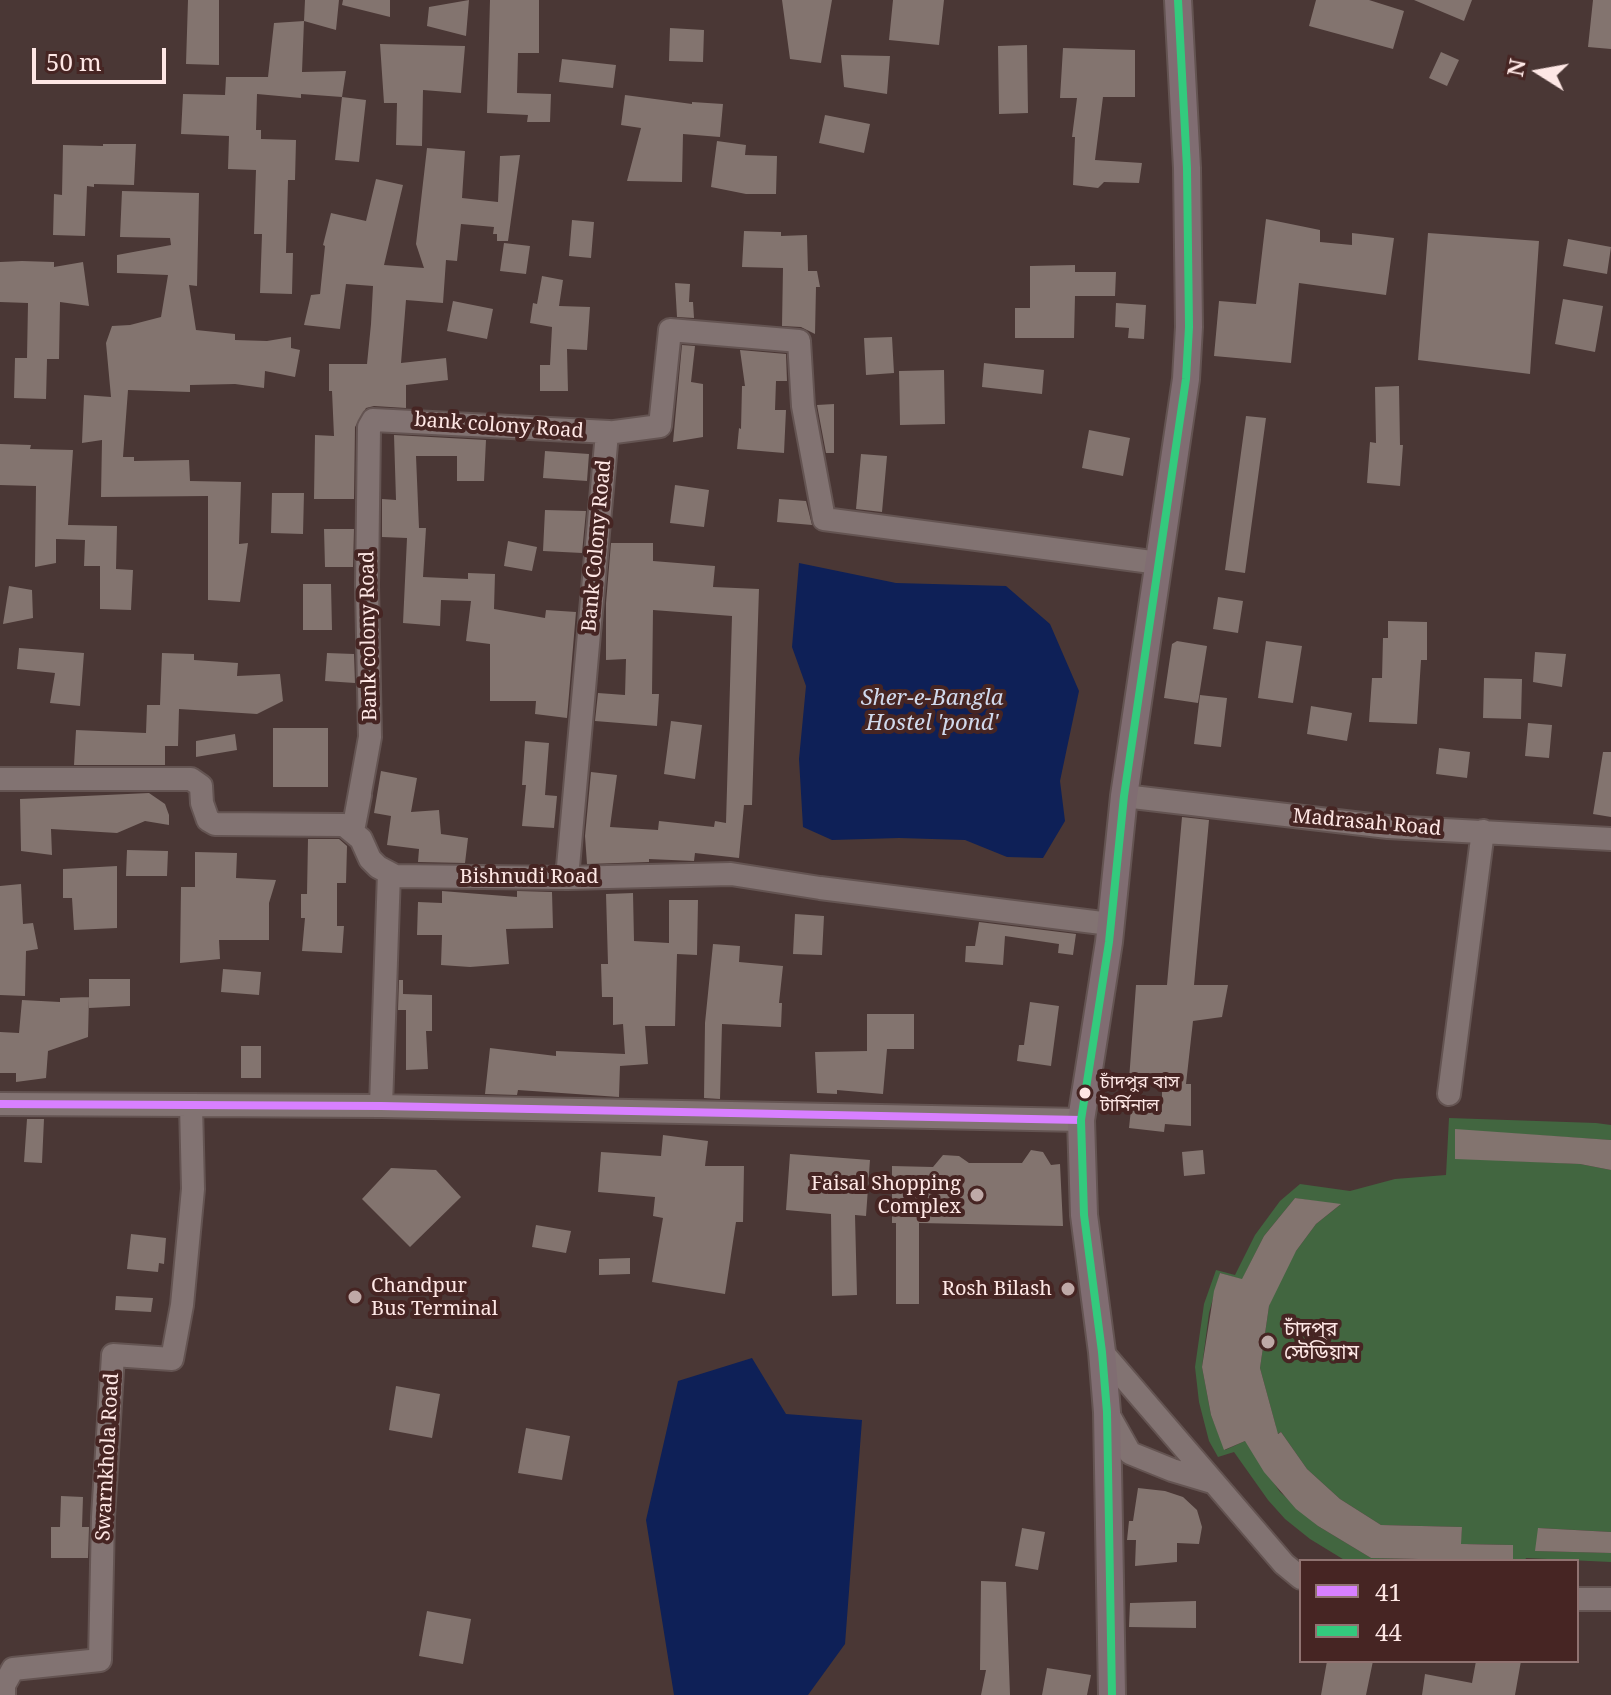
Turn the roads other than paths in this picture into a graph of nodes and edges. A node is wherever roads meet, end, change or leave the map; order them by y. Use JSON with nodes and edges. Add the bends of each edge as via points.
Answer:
{"nodes":[{"id":1,"x":1178,"y":0,"type":"edge"},
{"id":2,"x":389,"y":419,"type":"joint"},
{"id":3,"x":609,"y":432,"type":"junction"},
{"id":4,"x":1159,"y":563,"type":"junction"},
{"id":5,"x":0,"y":779,"type":"edge"},
{"id":6,"x":360,"y":795,"type":"dead end"},
{"id":7,"x":1124,"y":796,"type":"junction"},
{"id":8,"x":353,"y":831,"type":"junction"},
{"id":9,"x":1483,"y":831,"type":"junction"},
{"id":10,"x":1611,"y":839,"type":"edge"},
{"id":11,"x":389,"y":873,"type":"junction"},
{"id":12,"x":567,"y":878,"type":"junction"},
{"id":13,"x":1110,"y":924,"type":"junction"},
{"id":14,"x":1449,"y":1094,"type":"dead end"},
{"id":15,"x":0,"y":1104,"type":"edge"},
{"id":16,"x":191,"y":1105,"type":"junction"},
{"id":17,"x":381,"y":1106,"type":"junction"},
{"id":18,"x":1081,"y":1120,"type":"junction"},
{"id":19,"x":1102,"y":1352,"type":"junction"},
{"id":20,"x":1107,"y":1412,"type":"junction"},
{"id":21,"x":1212,"y":1482,"type":"junction"},
{"id":22,"x":1299,"y":1576,"type":"edge"},
{"id":23,"x":1579,"y":1599,"type":"edge"},
{"id":24,"x":1611,"y":1599,"type":"edge"},
{"id":25,"x":4,"y":1695,"type":"edge"},
{"id":26,"x":1112,"y":1695,"type":"edge"}],
"edges":[{"from":1,"to":4,"type":"main road","via":[[1189,327]]},
{"from":2,"to":3,"type":"street","name":"bank colony Road"},
{"from":2,"to":8,"type":"street","name":"Bank colony Road","via":[[373,420],[369,427],[370,737]]},
{"from":3,"to":4,"type":"street","name":"Bank Colony Road","via":[[660,426],[670,330],[799,341],[803,406],[824,519]]},
{"from":3,"to":12,"type":"street","name":"Bank Colony Road"},
{"from":4,"to":7,"type":"main road"},
{"from":5,"to":8,"type":"street","via":[[191,779],[201,786],[208,820],[215,824],[337,825]]},
{"from":6,"to":8,"type":"street"},
{"from":7,"to":9,"type":"street","name":"Madrasah Road","via":[[1388,827]]},
{"from":7,"to":13,"type":"main road"},
{"from":8,"to":11,"type":"street","via":[[370,859]]},
{"from":9,"to":10,"type":"street","name":"Madrasah Road"},
{"from":9,"to":14,"type":"street"},
{"from":11,"to":12,"type":"street","name":"Bishnudi Road"},
{"from":11,"to":17,"type":"street"},
{"from":12,"to":13,"type":"street","name":"Bishnudi Road","via":[[731,874]]},
{"from":13,"to":18,"type":"main road"},
{"from":15,"to":16,"type":"street"},
{"from":16,"to":17,"type":"street"},
{"from":16,"to":25,"type":"street","name":"Swarnkhola Road","via":[[193,1189],[172,1359],[113,1355],[100,1660],[13,1669]]},
{"from":17,"to":18,"type":"street"},
{"from":18,"to":19,"type":"main road","via":[[1084,1215]]},
{"from":19,"to":20,"type":"main road"},
{"from":19,"to":21,"type":"street"},
{"from":20,"to":21,"type":"street","via":[[1130,1453]]},
{"from":20,"to":26,"type":"main road"},
{"from":21,"to":22,"type":"street"},
{"from":23,"to":24,"type":"street"}]}
